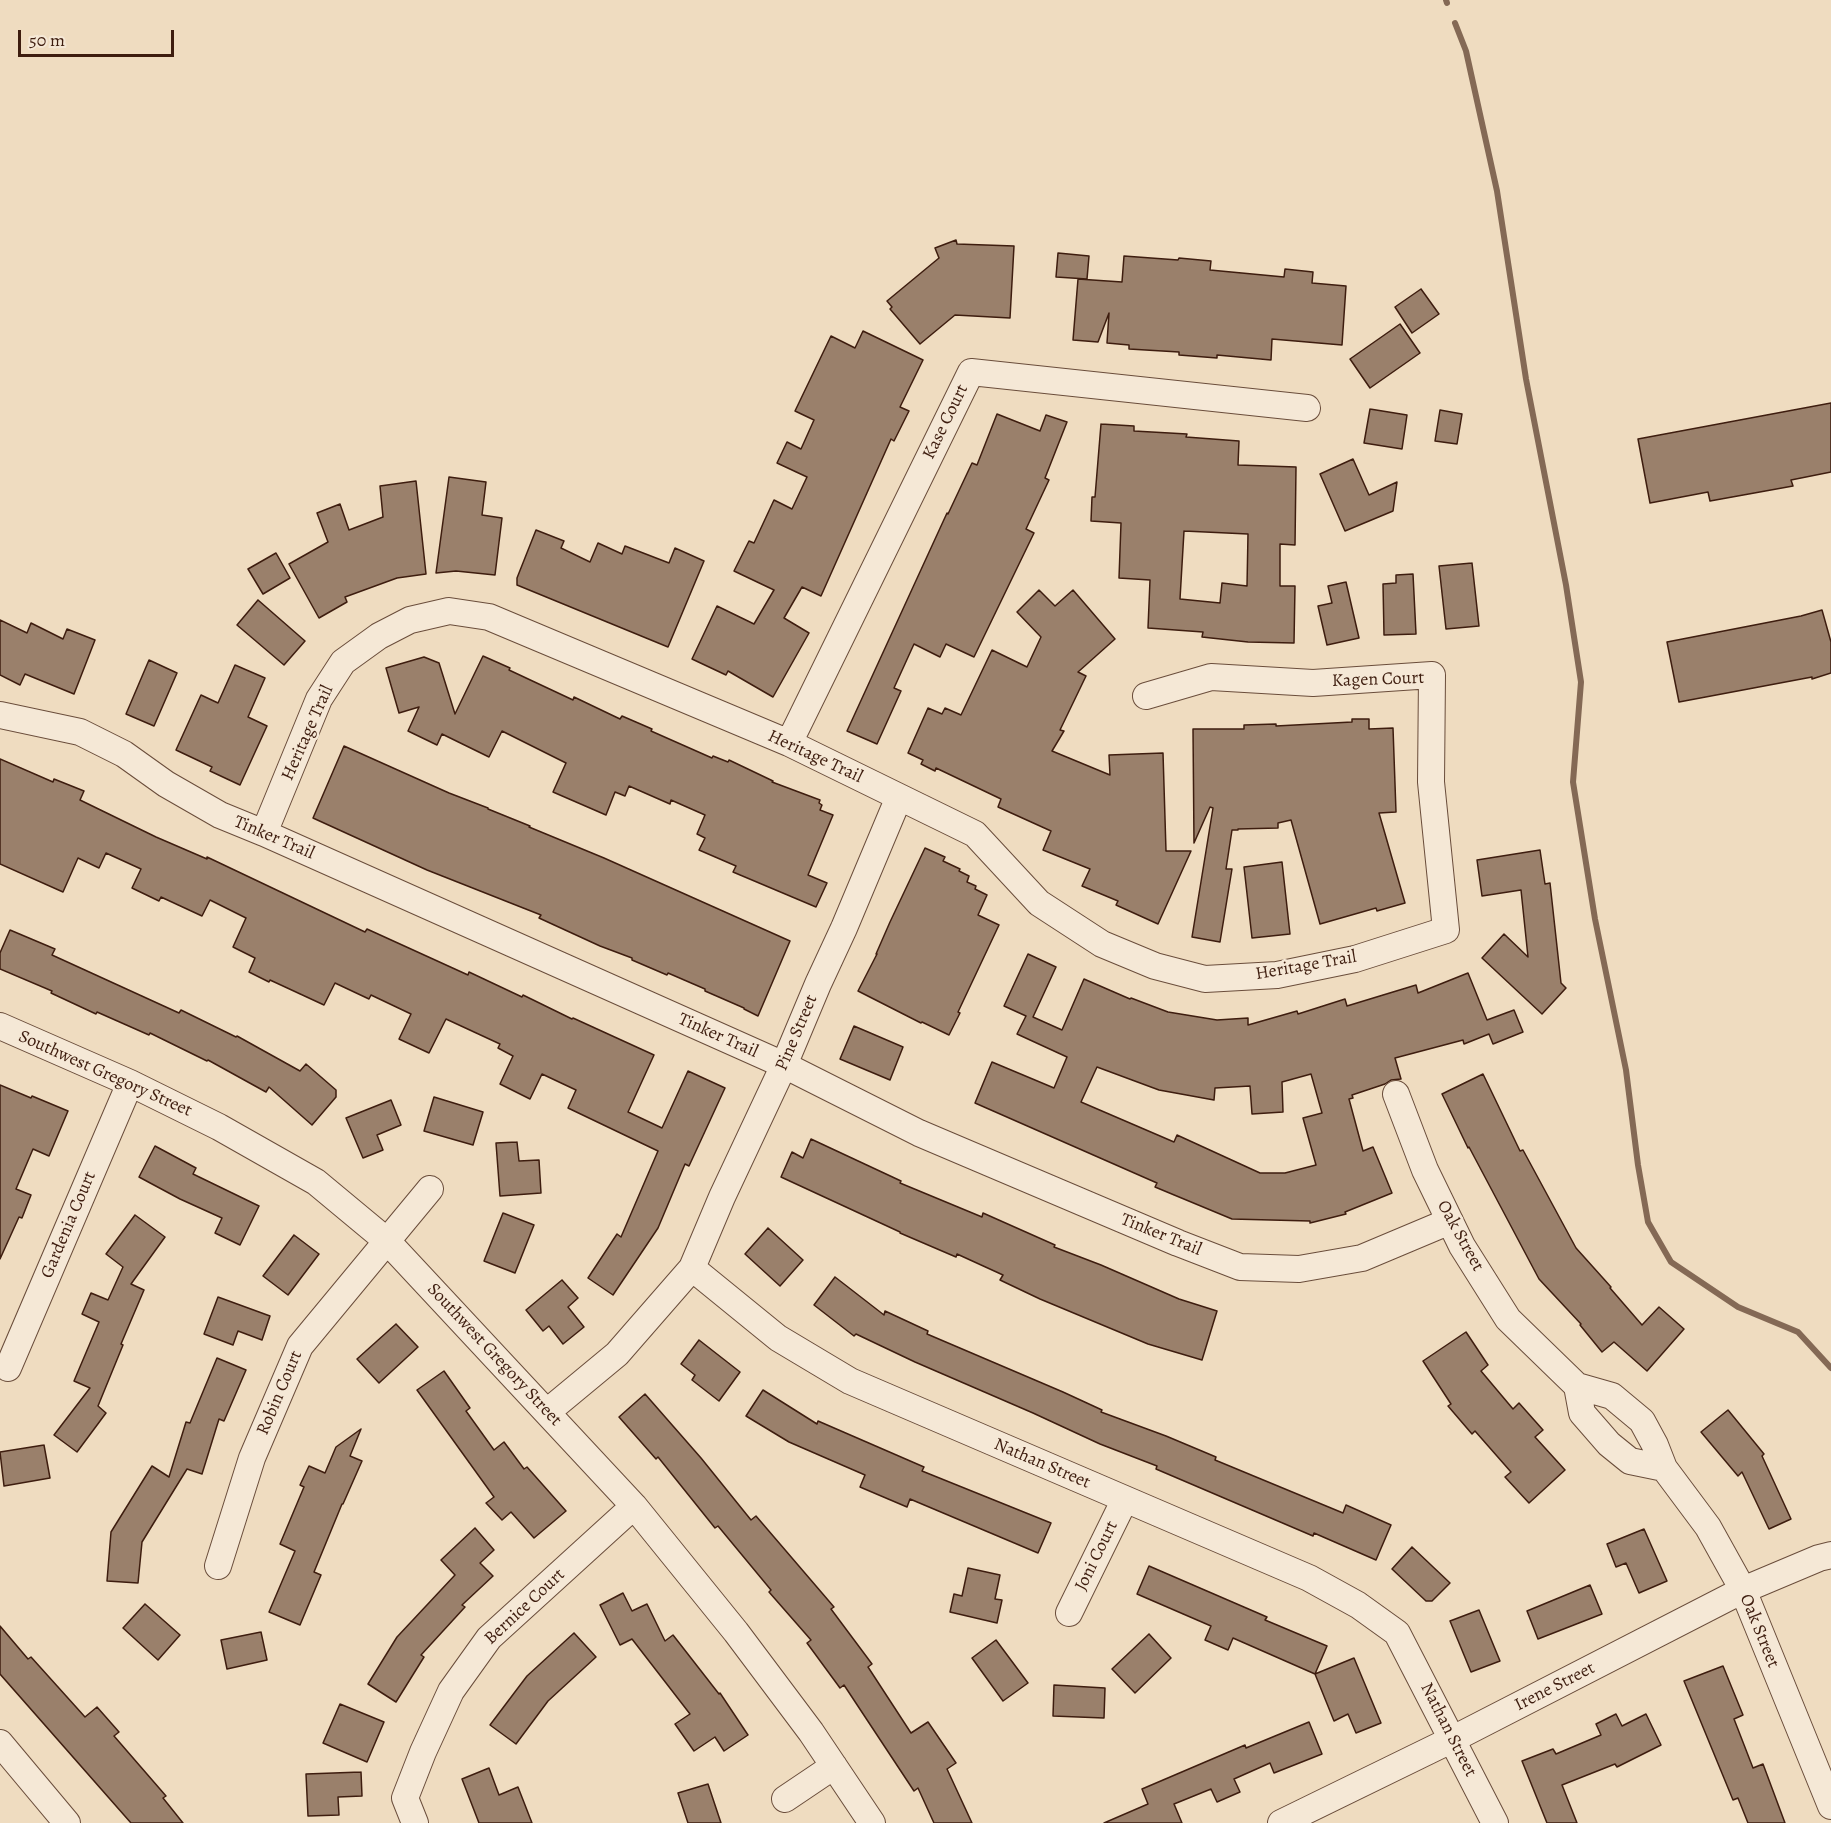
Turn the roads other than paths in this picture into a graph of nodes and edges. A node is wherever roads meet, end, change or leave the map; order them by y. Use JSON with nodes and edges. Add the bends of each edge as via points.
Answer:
{"nodes":[{"id":1,"x":1307,"y":408,"type":"dead end"},
{"id":2,"x":1146,"y":696,"type":"dead end"},
{"id":3,"x":0,"y":714,"type":"edge"},
{"id":4,"x":789,"y":743,"type":"junction"},
{"id":5,"x":899,"y":797,"type":"junction"},
{"id":6,"x":264,"y":833,"type":"junction"},
{"id":7,"x":1446,"y":930,"type":"joint"},
{"id":8,"x":0,"y":1026,"type":"edge"},
{"id":9,"x":784,"y":1065,"type":"junction"},
{"id":10,"x":130,"y":1083,"type":"junction"},
{"id":11,"x":1396,"y":1095,"type":"dead end"},
{"id":12,"x":430,"y":1189,"type":"dead end"},
{"id":13,"x":1450,"y":1221,"type":"junction"},
{"id":14,"x":387,"y":1241,"type":"junction"},
{"id":15,"x":692,"y":1268,"type":"junction"},
{"id":16,"x":8,"y":1368,"type":"dead end"},
{"id":17,"x":1577,"y":1386,"type":"junction"},
{"id":18,"x":547,"y":1412,"type":"junction"},
{"id":19,"x":1664,"y":1468,"type":"junction"},
{"id":20,"x":1125,"y":1499,"type":"junction"},
{"id":21,"x":634,"y":1506,"type":"junction"},
{"id":22,"x":1831,"y":1555,"type":"edge"},
{"id":23,"x":218,"y":1566,"type":"dead end"},
{"id":24,"x":1743,"y":1590,"type":"junction"},
{"id":25,"x":1069,"y":1613,"type":"dead end"},
{"id":26,"x":1453,"y":1739,"type":"junction"},
{"id":27,"x":0,"y":1743,"type":"edge"},
{"id":28,"x":834,"y":1766,"type":"junction"},
{"id":29,"x":786,"y":1799,"type":"dead end"},
{"id":30,"x":1831,"y":1806,"type":"edge"},
{"id":31,"x":67,"y":1823,"type":"edge"},
{"id":32,"x":415,"y":1823,"type":"edge"},
{"id":33,"x":872,"y":1823,"type":"edge"},
{"id":34,"x":1281,"y":1823,"type":"edge"},
{"id":35,"x":1495,"y":1823,"type":"edge"}],
"edges":[{"from":1,"to":4,"type":"street","name":"Kase Court","via":[[971,372]]},
{"from":2,"to":7,"type":"street","name":"Kagen Court","via":[[1211,677],[1313,683],[1431,675],[1431,782]]},
{"from":3,"to":6,"type":"street","name":"Tinker Trail","via":[[80,732],[124,754],[220,815]]},
{"from":4,"to":5,"type":"street","name":"Heritage Trail"},
{"from":4,"to":6,"type":"street","name":"Heritage Trail","via":[[489,617],[449,611],[410,620],[343,662],[319,699]]},
{"from":5,"to":7,"type":"street","name":"Heritage Trail","via":[[975,834],[1039,903],[1102,944],[1155,966],[1205,979],[1277,975],[1355,959]]},
{"from":5,"to":9,"type":"street","name":"Pine Street"},
{"from":6,"to":9,"type":"street","name":"Tinker Trail"},
{"from":8,"to":10,"type":"street","name":"Southwest Gregory Street"},
{"from":9,"to":13,"type":"street","name":"Tinker Trail","via":[[919,1133],[1240,1267],[1299,1269],[1362,1258]]},
{"from":9,"to":15,"type":"street","name":"Pine Street"},
{"from":10,"to":14,"type":"street","name":"Southwest Gregory Street","via":[[316,1182]]},
{"from":10,"to":16,"type":"street","name":"Gardenia Court"},
{"from":11,"to":13,"type":"street","name":"Oak Street"},
{"from":12,"to":14,"type":"street","name":"Robin Court"},
{"from":13,"to":17,"type":"street","name":"Oak Street","via":[[1508,1319]]},
{"from":14,"to":18,"type":"street","name":"Southwest Gregory Street"},
{"from":14,"to":23,"type":"street","name":"Robin Court","via":[[300,1346],[252,1458]]},
{"from":15,"to":18,"type":"street","via":[[617,1354]]},
{"from":15,"to":20,"type":"street","name":"Nathan Street","via":[[778,1338],[850,1381]]},
{"from":17,"to":19,"type":"street","name":"Oak Street","via":[[1612,1396],[1642,1421]]},
{"from":17,"to":19,"type":"street","via":[[1582,1413],[1609,1444],[1630,1461]]},
{"from":18,"to":21,"type":"street","name":"Southwest Gregory Street"},
{"from":19,"to":24,"type":"street","name":"Oak Street","via":[[1708,1527]]},
{"from":20,"to":25,"type":"street","name":"Joni Court"},
{"from":20,"to":26,"type":"street","name":"Nathan Street","via":[[1309,1578],[1358,1605],[1397,1633]]},
{"from":21,"to":28,"type":"street","name":"Southwest Gregory Street","via":[[736,1632]]},
{"from":21,"to":32,"type":"street","name":"Bernice Court","via":[[489,1638],[451,1691],[405,1798]]},
{"from":22,"to":24,"type":"street","name":"Irene Street"},
{"from":24,"to":26,"type":"street","name":"Irene Street"},
{"from":24,"to":30,"type":"street","name":"Oak Street"},
{"from":26,"to":34,"type":"street","name":"Irene Street"},
{"from":26,"to":35,"type":"street","name":"Nathan Street"},
{"from":27,"to":31,"type":"street"},
{"from":28,"to":29,"type":"street"},
{"from":28,"to":33,"type":"street","name":"Southwest Gregory Street"}]}
